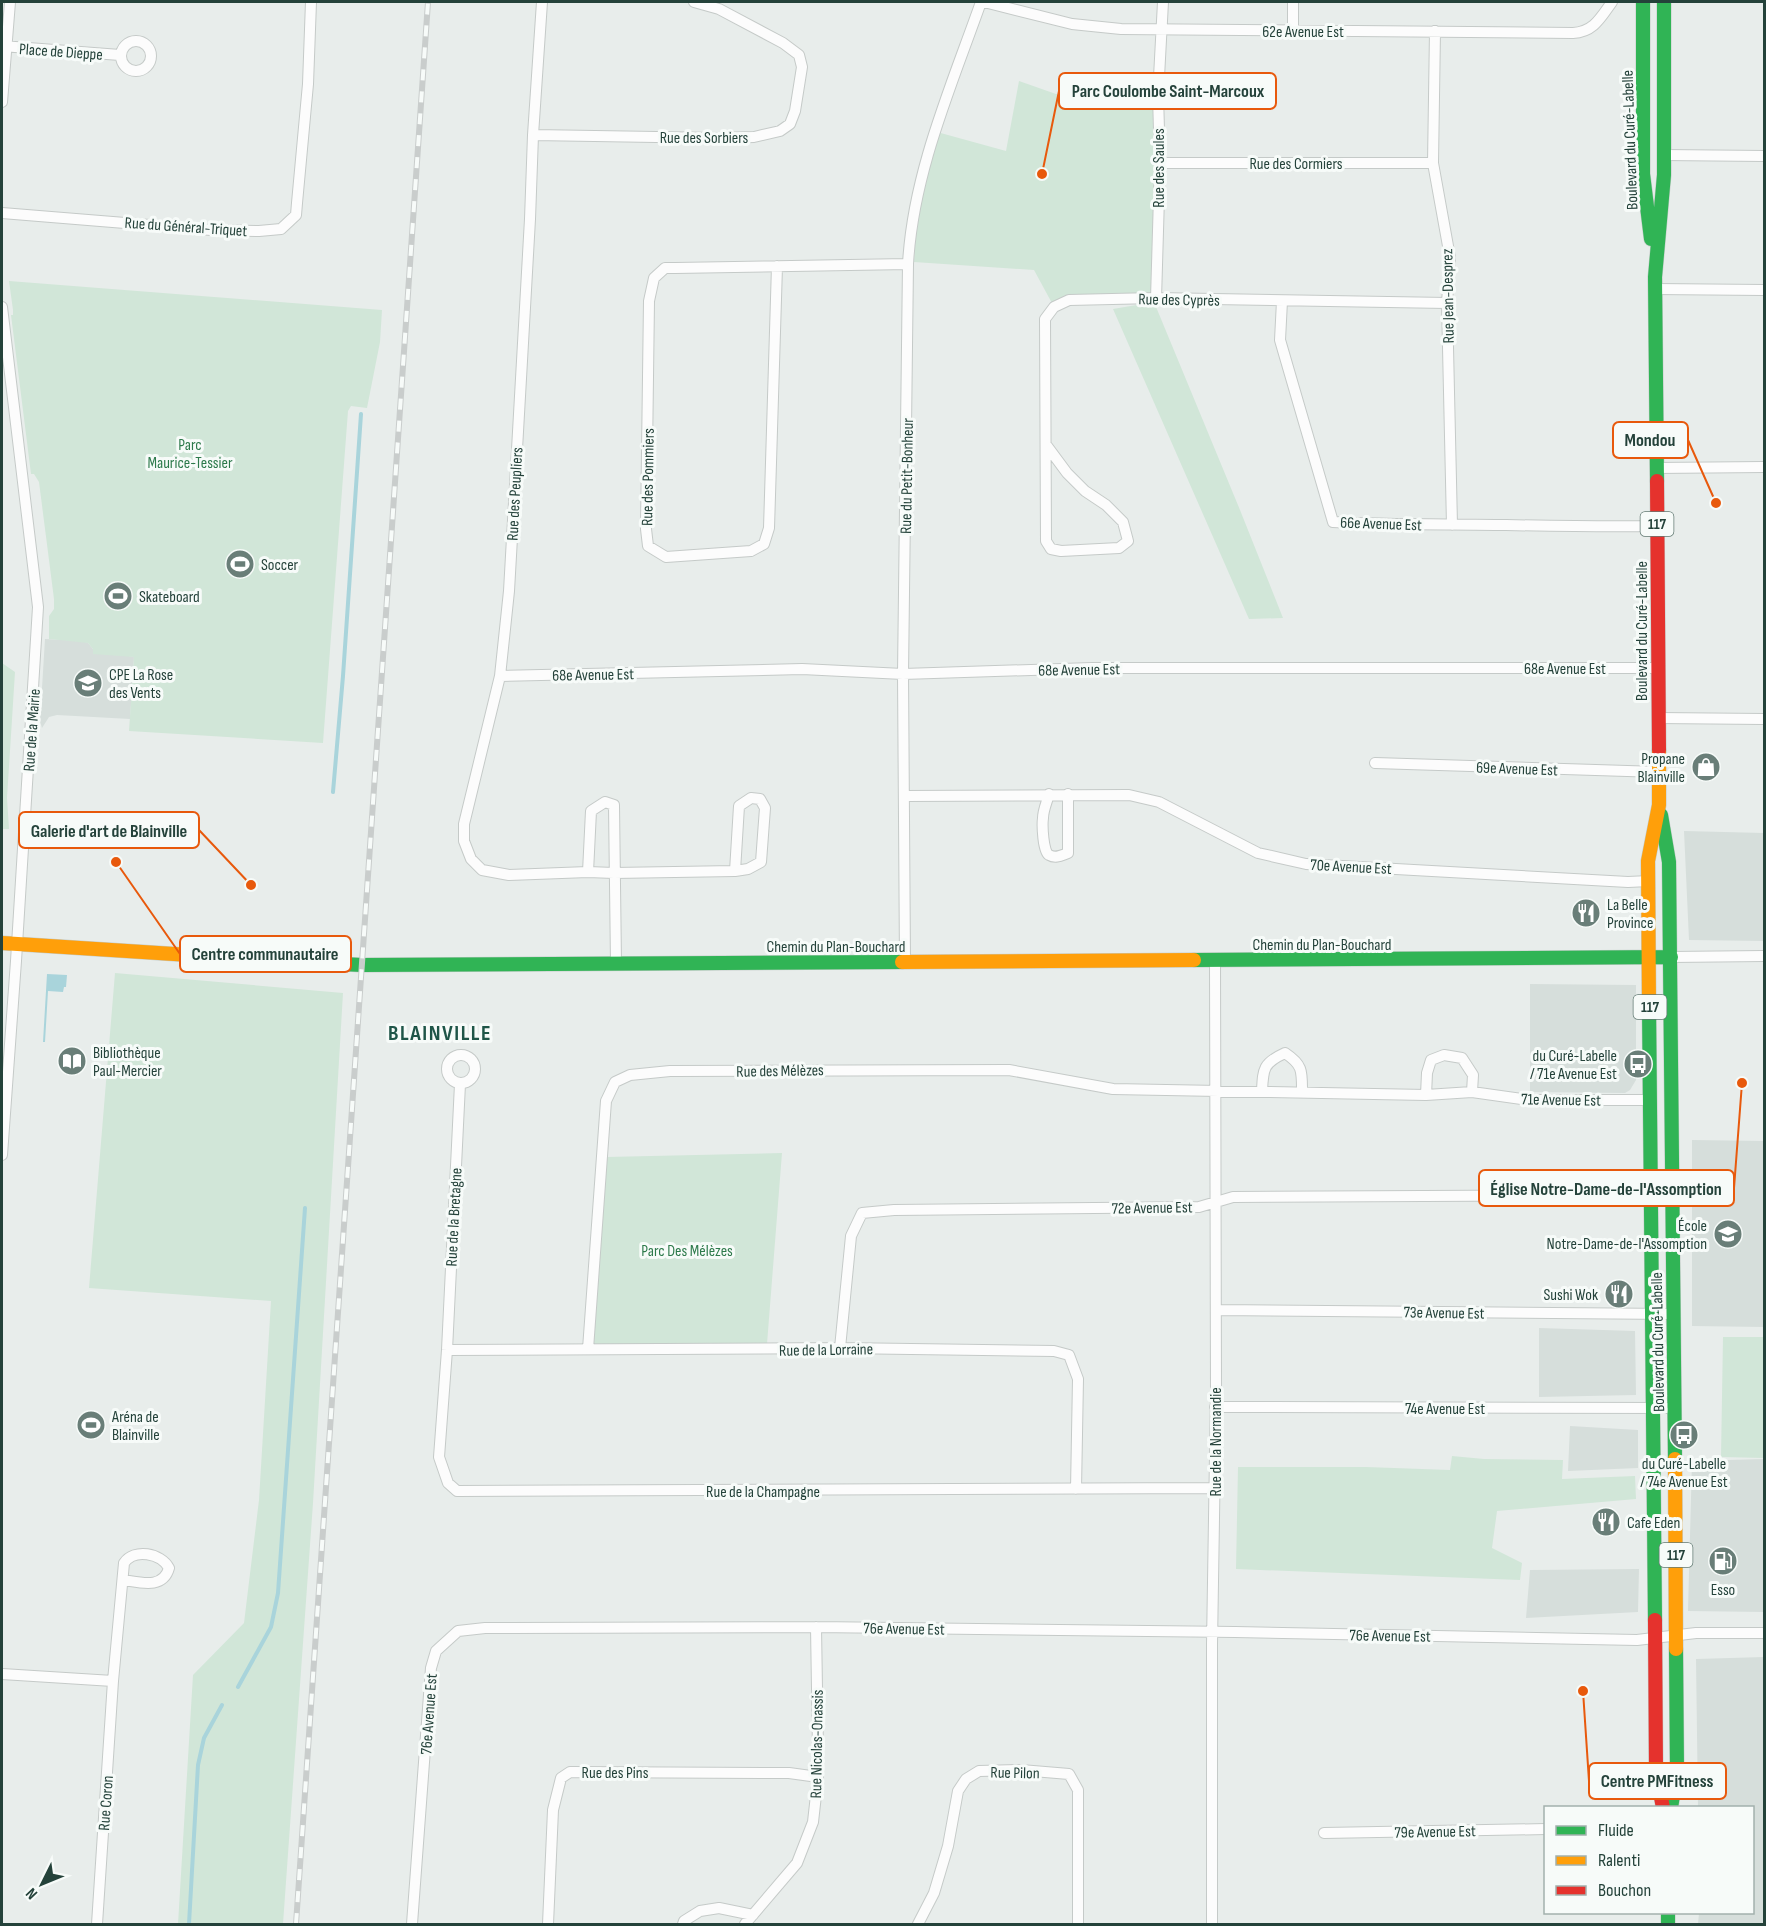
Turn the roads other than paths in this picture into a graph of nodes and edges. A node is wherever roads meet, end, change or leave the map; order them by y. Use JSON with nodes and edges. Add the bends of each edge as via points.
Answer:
{"nodes":[{"id":1,"x":10,"y":2,"type":"edge"},
{"id":2,"x":312,"y":2,"type":"edge"},
{"id":3,"x":542,"y":2,"type":"edge"},
{"id":4,"x":694,"y":2,"type":"edge"},
{"id":5,"x":983,"y":2,"type":"edge"},
{"id":6,"x":1163,"y":2,"type":"edge"},
{"id":7,"x":1293,"y":2,"type":"edge"},
{"id":8,"x":1612,"y":2,"type":"edge"},
{"id":9,"x":1643,"y":2,"type":"edge"},
{"id":10,"x":1664,"y":2,"type":"edge"},
{"id":11,"x":1162,"y":30,"type":"junction"},
{"id":12,"x":1293,"y":30,"type":"junction"},
{"id":13,"x":1435,"y":32,"type":"junction"},
{"id":14,"x":4,"y":46,"type":"edge"},
{"id":15,"x":120,"y":55,"type":"dead end"},
{"id":16,"x":2,"y":102,"type":"edge"},
{"id":17,"x":533,"y":135,"type":"junction"},
{"id":18,"x":1664,"y":155,"type":"junction"},
{"id":19,"x":1764,"y":156,"type":"edge"},
{"id":20,"x":1160,"y":163,"type":"junction"},
{"id":21,"x":1433,"y":163,"type":"junction"},
{"id":22,"x":2,"y":213,"type":"edge"},
{"id":23,"x":908,"y":264,"type":"junction"},
{"id":24,"x":777,"y":266,"type":"junction"},
{"id":25,"x":1655,"y":283,"type":"junction"},
{"id":26,"x":1764,"y":290,"type":"edge"},
{"id":27,"x":1156,"y":299,"type":"junction"},
{"id":28,"x":1282,"y":301,"type":"junction"},
{"id":29,"x":1447,"y":303,"type":"junction"},
{"id":30,"x":2,"y":307,"type":"edge"},
{"id":31,"x":1047,"y":446,"type":"junction"},
{"id":32,"x":1764,"y":466,"type":"edge"},
{"id":33,"x":1656,"y":468,"type":"junction"},
{"id":34,"x":1452,"y":525,"type":"junction"},
{"id":35,"x":1657,"y":526,"type":"junction"},
{"id":36,"x":1658,"y":668,"type":"junction"},
{"id":37,"x":903,"y":674,"type":"junction"},
{"id":38,"x":500,"y":676,"type":"junction"},
{"id":39,"x":1658,"y":718,"type":"junction"},
{"id":40,"x":1764,"y":719,"type":"edge"},
{"id":41,"x":1375,"y":763,"type":"dead end"},
{"id":42,"x":1659,"y":772,"type":"junction"},
{"id":43,"x":1049,"y":794,"type":"junction"},
{"id":44,"x":1068,"y":794,"type":"junction"},
{"id":45,"x":905,"y":796,"type":"junction"},
{"id":46,"x":1659,"y":805,"type":"junction"},
{"id":47,"x":735,"y":871,"type":"junction"},
{"id":48,"x":588,"y":872,"type":"junction"},
{"id":49,"x":614,"y":873,"type":"junction"},
{"id":50,"x":1648,"y":881,"type":"junction"},
{"id":51,"x":2,"y":943,"type":"edge"},
{"id":52,"x":17,"y":944,"type":"junction"},
{"id":53,"x":1764,"y":956,"type":"edge"},
{"id":54,"x":1649,"y":957,"type":"junction"},
{"id":55,"x":1671,"y":957,"type":"junction"},
{"id":56,"x":1215,"y":960,"type":"junction"},
{"id":57,"x":905,"y":963,"type":"junction"},
{"id":58,"x":616,"y":964,"type":"junction"},
{"id":59,"x":460,"y":1083,"type":"dead end"},
{"id":60,"x":1215,"y":1091,"type":"junction"},
{"id":61,"x":1262,"y":1091,"type":"junction"},
{"id":62,"x":1302,"y":1092,"type":"junction"},
{"id":63,"x":1472,"y":1092,"type":"junction"},
{"id":64,"x":1426,"y":1095,"type":"junction"},
{"id":65,"x":1651,"y":1100,"type":"junction"},
{"id":66,"x":2,"y":1155,"type":"edge"},
{"id":67,"x":1652,"y":1195,"type":"junction"},
{"id":68,"x":1215,"y":1202,"type":"junction"},
{"id":69,"x":1216,"y":1310,"type":"junction"},
{"id":70,"x":1652,"y":1314,"type":"junction"},
{"id":71,"x":1673,"y":1314,"type":"junction"},
{"id":72,"x":840,"y":1348,"type":"junction"},
{"id":73,"x":588,"y":1349,"type":"junction"},
{"id":74,"x":447,"y":1350,"type":"junction"},
{"id":75,"x":1215,"y":1407,"type":"junction"},
{"id":76,"x":1653,"y":1408,"type":"junction"},
{"id":77,"x":1674,"y":1408,"type":"junction"},
{"id":78,"x":1215,"y":1488,"type":"junction"},
{"id":79,"x":1076,"y":1489,"type":"junction"},
{"id":80,"x":123,"y":1580,"type":"dead end"},
{"id":81,"x":816,"y":1627,"type":"junction"},
{"id":82,"x":1212,"y":1632,"type":"junction"},
{"id":83,"x":1764,"y":1634,"type":"edge"},
{"id":84,"x":1676,"y":1636,"type":"junction"},
{"id":85,"x":1655,"y":1638,"type":"junction"},
{"id":86,"x":2,"y":1674,"type":"edge"},
{"id":87,"x":113,"y":1682,"type":"junction"},
{"id":88,"x":818,"y":1777,"type":"junction"},
{"id":89,"x":1664,"y":1806,"type":"edge"},
{"id":90,"x":1671,"y":1806,"type":"edge"},
{"id":91,"x":1544,"y":1829,"type":"edge"},
{"id":92,"x":1324,"y":1833,"type":"dead end"},
{"id":93,"x":753,"y":1915,"type":"junction"},
{"id":94,"x":97,"y":1924,"type":"edge"},
{"id":95,"x":412,"y":1924,"type":"edge"},
{"id":96,"x":548,"y":1924,"type":"edge"},
{"id":97,"x":683,"y":1924,"type":"edge"},
{"id":98,"x":745,"y":1924,"type":"edge"},
{"id":99,"x":918,"y":1924,"type":"edge"},
{"id":100,"x":1078,"y":1924,"type":"edge"},
{"id":101,"x":1212,"y":1924,"type":"edge"}],
"edges":[{"from":1,"to":14,"type":"street"},
{"from":2,"to":22,"type":"street","name":"Rue du Général-Triquet","via":[[296,215],[281,229],[211,230]]},
{"from":3,"to":17,"type":"street","name":"Rue des Peupliers"},
{"from":4,"to":17,"type":"street","name":"Rue des Sorbiers","via":[[718,9],[798,55],[802,67],[790,124],[780,131],[754,137]]},
{"from":5,"to":11,"type":"street","name":"62e Avenue Est","via":[[1081,25]]},
{"from":5,"to":23,"type":"street","name":"Rue du Petit-Bonheur","via":[[926,156],[910,231]]},
{"from":6,"to":11,"type":"street","name":"Rue des Saules"},
{"from":7,"to":12,"type":"street"},
{"from":8,"to":13,"type":"street","name":"62e Avenue Est","via":[[1596,24],[1582,32]]},
{"from":9,"to":25,"type":"main road","name":"Boulevard du Curé-Labelle","number":"117","via":[[1643,174]]},
{"from":10,"to":18,"type":"main road","name":"Boulevard du Curé-Labelle","number":"117"},
{"from":11,"to":12,"type":"street","name":"62e Avenue Est"},
{"from":11,"to":20,"type":"street","name":"Rue des Saules","via":[[1158,96]]},
{"from":12,"to":13,"type":"street","name":"62e Avenue Est"},
{"from":13,"to":21,"type":"street","name":"Rue Jean-Desprez"},
{"from":14,"to":15,"type":"street","name":"Place de Dieppe"},
{"from":14,"to":16,"type":"street"},
{"from":17,"to":38,"type":"street","name":"Rue des Peupliers","via":[[509,591]]},
{"from":18,"to":19,"type":"street"},
{"from":18,"to":25,"type":"main road","name":"Boulevard du Curé-Labelle","number":"117"},
{"from":20,"to":21,"type":"street","name":"Rue des Cormiers"},
{"from":20,"to":27,"type":"street","name":"Rue des Saules"},
{"from":21,"to":29,"type":"street","name":"Rue Jean-Desprez","via":[[1450,257]]},
{"from":23,"to":24,"type":"street","name":"Rue des Pommiers"},
{"from":23,"to":37,"type":"street","name":"Rue du Petit-Bonheur"},
{"from":24,"to":24,"type":"street","name":"Rue des Pommiers","via":[[770,528],[764,543],[751,551],[666,558],[648,546],[646,529],[650,301],[654,278],[665,268]]},
{"from":25,"to":26,"type":"street"},
{"from":25,"to":33,"type":"main road","name":"Boulevard du Curé-Labelle","number":"117"},
{"from":27,"to":28,"type":"street","name":"Rue des Cyprès"},
{"from":27,"to":31,"type":"street","name":"Rue des Cyprès","via":[[1069,300],[1054,307],[1045,319]]},
{"from":28,"to":29,"type":"street","name":"Rue des Cyprès"},
{"from":28,"to":34,"type":"street","name":"66e Avenue Est","via":[[1280,340],[1333,522]]},
{"from":29,"to":34,"type":"street","name":"Rue Jean-Desprez"},
{"from":30,"to":52,"type":"street","name":"Rue de la Mairie","via":[[38,608]]},
{"from":31,"to":31,"type":"street","name":"Rue des Cyprès","via":[[1067,473],[1123,522],[1128,541],[1119,548],[1051,549],[1046,541]]},
{"from":32,"to":33,"type":"street"},
{"from":33,"to":35,"type":"main road","name":"Boulevard du Curé-Labelle","number":"117"},
{"from":34,"to":35,"type":"street","name":"66e Avenue Est"},
{"from":35,"to":36,"type":"main road","name":"Boulevard du Curé-Labelle","number":"117"},
{"from":36,"to":37,"type":"street","name":"68e Avenue Est","via":[[1092,668]]},
{"from":36,"to":39,"type":"main road","name":"Boulevard du Curé-Labelle","number":"117"},
{"from":37,"to":38,"type":"street","name":"68e Avenue Est","via":[[802,669]]},
{"from":37,"to":45,"type":"street","name":"Rue du Petit-Bonheur"},
{"from":38,"to":48,"type":"street","name":"Rue des Peupliers","via":[[464,824],[464,841],[471,859],[482,870],[509,875]]},
{"from":39,"to":40,"type":"street"},
{"from":39,"to":42,"type":"main road","name":"Boulevard du Curé-Labelle","number":"117"},
{"from":41,"to":42,"type":"street","name":"69e Avenue Est"},
{"from":42,"to":46,"type":"main road","name":"Boulevard du Curé-Labelle","number":"117"},
{"from":43,"to":44,"type":"street","name":"70e Avenue Est"},
{"from":43,"to":44,"type":"street","via":[[1043,817],[1044,842],[1046,853],[1057,857],[1068,853]]},
{"from":43,"to":45,"type":"street","name":"70e Avenue Est"},
{"from":44,"to":50,"type":"street","name":"70e Avenue Est","via":[[1129,795],[1159,802],[1258,853],[1306,864]]},
{"from":45,"to":57,"type":"street","name":"Rue du Petit-Bonheur"},
{"from":46,"to":50,"type":"main road","name":"Boulevard du Curé-Labelle","number":"117"},
{"from":46,"to":55,"type":"main road","name":"Boulevard du Curé-Labelle","number":"117","via":[[1669,862]]},
{"from":47,"to":47,"type":"street","name":"Rue des Peupliers","via":[[761,862],[765,808],[760,799],[751,798],[739,806]]},
{"from":47,"to":49,"type":"street","name":"Rue des Peupliers"},
{"from":48,"to":49,"type":"street","name":"Rue des Peupliers"},
{"from":48,"to":49,"type":"street","via":[[591,811],[604,802],[615,805]]},
{"from":49,"to":58,"type":"street"},
{"from":50,"to":54,"type":"main road","name":"Boulevard du Curé-Labelle","number":"117"},
{"from":51,"to":52,"type":"main road","name":"Chemin du Plan-Bouchard"},
{"from":52,"to":58,"type":"main road","name":"Chemin du Plan-Bouchard","via":[[328,964]]},
{"from":52,"to":66,"type":"street","name":"Rue de la Mairie"},
{"from":53,"to":55,"type":"street"},
{"from":54,"to":55,"type":"main road","name":"Chemin du Plan-Bouchard"},
{"from":54,"to":56,"type":"main road","name":"Chemin du Plan-Bouchard"},
{"from":54,"to":65,"type":"main road","name":"Boulevard du Curé-Labelle","number":"117"},
{"from":55,"to":71,"type":"main road","name":"Boulevard du Curé-Labelle","number":"117"},
{"from":56,"to":57,"type":"main road","name":"Chemin du Plan-Bouchard"},
{"from":56,"to":60,"type":"street","name":"Rue de la Normandie"},
{"from":57,"to":58,"type":"main road","name":"Chemin du Plan-Bouchard"},
{"from":59,"to":74,"type":"street","name":"Rue de la Bretagne"},
{"from":60,"to":61,"type":"street","name":"71e Avenue Est"},
{"from":60,"to":68,"type":"street","name":"Rue de la Normandie"},
{"from":60,"to":73,"type":"street","name":"Rue des Mélèzes","via":[[1113,1089],[1009,1070],[670,1071],[630,1075],[615,1082],[606,1101]]},
{"from":61,"to":62,"type":"street","name":"71e Avenue Est"},
{"from":61,"to":62,"type":"street","via":[[1263,1070],[1272,1059],[1285,1053],[1296,1060],[1302,1071]]},
{"from":62,"to":64,"type":"street","name":"71e Avenue Est"},
{"from":63,"to":64,"type":"street","name":"71e Avenue Est"},
{"from":63,"to":64,"type":"street","via":[[1473,1075],[1462,1058],[1443,1055],[1431,1059]]},
{"from":63,"to":65,"type":"street","name":"71e Avenue Est","via":[[1529,1100]]},
{"from":65,"to":67,"type":"main road","name":"Boulevard du Curé-Labelle","number":"117"},
{"from":67,"to":68,"type":"street","name":"72e Avenue Est","via":[[1233,1197]]},
{"from":67,"to":70,"type":"main road","name":"Boulevard du Curé-Labelle","number":"117"},
{"from":68,"to":69,"type":"street","name":"Rue de la Normandie"},
{"from":68,"to":72,"type":"street","name":"72e Avenue Est","via":[[1199,1207],[862,1213],[850,1236]]},
{"from":69,"to":70,"type":"street","name":"73e Avenue Est"},
{"from":69,"to":75,"type":"street","name":"Rue de la Normandie"},
{"from":70,"to":71,"type":"street","name":"73e Avenue Est"},
{"from":70,"to":76,"type":"main road","name":"Boulevard du Curé-Labelle","number":"117"},
{"from":71,"to":77,"type":"main road","name":"Boulevard du Curé-Labelle","number":"117"},
{"from":72,"to":73,"type":"street","name":"Rue de la Lorraine"},
{"from":72,"to":79,"type":"street","name":"Rue de la Lorraine","via":[[1054,1351],[1069,1355],[1078,1379]]},
{"from":73,"to":74,"type":"street","name":"Rue de la Lorraine"},
{"from":74,"to":79,"type":"street","name":"Rue de la Champagne","via":[[439,1457],[448,1483],[458,1491]]},
{"from":75,"to":76,"type":"street","name":"74e Avenue Est"},
{"from":75,"to":78,"type":"street","name":"Rue de la Normandie"},
{"from":76,"to":77,"type":"street","name":"74e Avenue Est"},
{"from":76,"to":85,"type":"main road","name":"Boulevard du Curé-Labelle","number":"117"},
{"from":77,"to":84,"type":"main road","name":"Boulevard du Curé-Labelle","number":"117"},
{"from":78,"to":79,"type":"street","name":"Rue de la Champagne"},
{"from":78,"to":82,"type":"street","name":"Rue de la Normandie"},
{"from":80,"to":87,"type":"street","name":"Rue Coron"},
{"from":81,"to":82,"type":"street","name":"76e Avenue Est"},
{"from":81,"to":88,"type":"street","name":"Rue Nicolas-Onassis"},
{"from":81,"to":95,"type":"street","name":"76e Avenue Est","via":[[458,1631],[436,1651],[431,1668]]},
{"from":82,"to":85,"type":"street","name":"76e Avenue Est"},
{"from":82,"to":101,"type":"street","name":"Rue de la Normandie"},
{"from":83,"to":84,"type":"street","name":"76e Avenue Est"},
{"from":84,"to":85,"type":"street","name":"76e Avenue Est"},
{"from":84,"to":90,"type":"main road","name":"Boulevard du Curé-Labelle","number":"117","via":[[1677,1770]]},
{"from":85,"to":89,"type":"main road","name":"Boulevard du Curé-Labelle","number":"117","via":[[1656,1770]]},
{"from":86,"to":87,"type":"street"},
{"from":87,"to":94,"type":"street","name":"Rue Coron"},
{"from":88,"to":93,"type":"street","name":"Rue Nicolas-Onassis","via":[[813,1822],[797,1863]]},
{"from":88,"to":96,"type":"street","name":"Rue des Pins","via":[[789,1773],[570,1772],[561,1778],[553,1810]]},
{"from":91,"to":92,"type":"street","name":"79e Avenue Est"},
{"from":93,"to":97,"type":"street","via":[[719,1908],[700,1911]]},
{"from":93,"to":98,"type":"street","name":"Rue Nicolas-Onassis"},
{"from":99,"to":100,"type":"street","name":"Rue Pilon","via":[[934,1893],[958,1791],[966,1779],[979,1771],[1020,1770],[1068,1774],[1078,1790]]}]}
